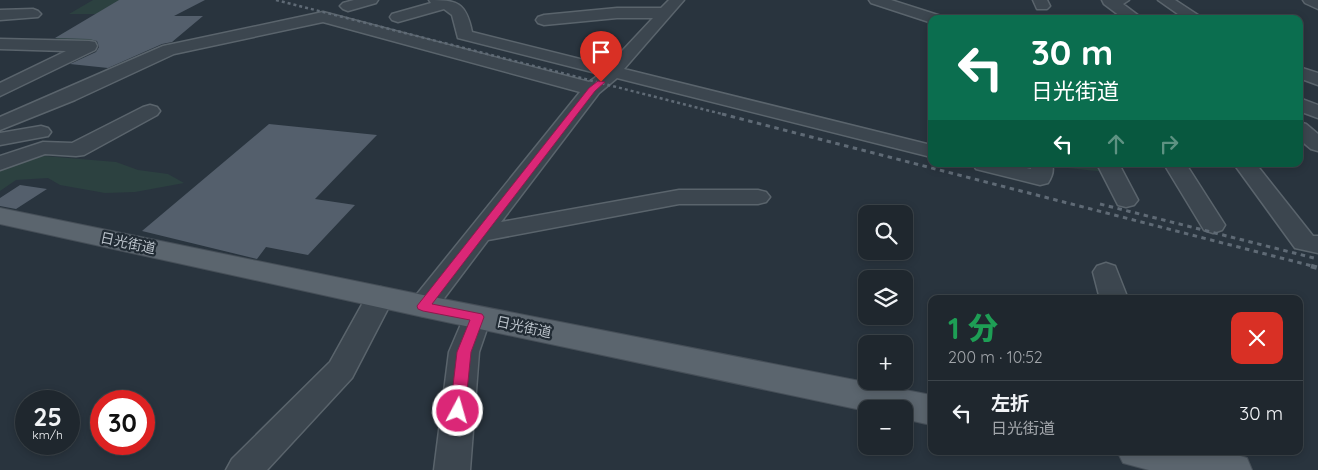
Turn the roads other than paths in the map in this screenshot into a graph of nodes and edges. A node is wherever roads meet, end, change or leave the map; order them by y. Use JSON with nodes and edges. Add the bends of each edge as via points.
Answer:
{"nodes":[{"id":1,"x":371,"y":0,"type":"edge"},
{"id":2,"x":876,"y":0,"type":"edge"},
{"id":3,"x":1111,"y":0,"type":"edge"},
{"id":4,"x":1165,"y":0,"type":"edge"},
{"id":5,"x":1310,"y":0,"type":"edge"},
{"id":6,"x":441,"y":2,"type":"edge"},
{"id":7,"x":1318,"y":4,"type":"edge"},
{"id":8,"x":348,"y":6,"type":"dead end"},
{"id":9,"x":671,"y":7,"type":"edge"},
{"id":10,"x":33,"y":14,"type":"dead end"},
{"id":11,"x":0,"y":15,"type":"edge"},
{"id":12,"x":1130,"y":15,"type":"edge"},
{"id":13,"x":1189,"y":15,"type":"edge"},
{"id":14,"x":398,"y":17,"type":"dead end"},
{"id":15,"x":928,"y":17,"type":"edge"},
{"id":16,"x":544,"y":20,"type":"dead end"},
{"id":17,"x":0,"y":44,"type":"edge"},
{"id":18,"x":612,"y":72,"type":"junction"},
{"id":19,"x":0,"y":90,"type":"edge"},
{"id":20,"x":592,"y":90,"type":"junction"},
{"id":21,"x":1303,"y":106,"type":"edge"},
{"id":22,"x":150,"y":111,"type":"dead end"},
{"id":23,"x":1318,"y":112,"type":"edge"},
{"id":24,"x":0,"y":124,"type":"edge"},
{"id":25,"x":41,"y":132,"type":"dead end"},
{"id":26,"x":1303,"y":132,"type":"edge"},
{"id":27,"x":0,"y":139,"type":"edge"},
{"id":28,"x":1318,"y":145,"type":"edge"},
{"id":29,"x":928,"y":150,"type":"edge"},
{"id":30,"x":0,"y":163,"type":"edge"},
{"id":31,"x":996,"y":167,"type":"edge"},
{"id":32,"x":1042,"y":167,"type":"edge"},
{"id":33,"x":1110,"y":167,"type":"edge"},
{"id":34,"x":1178,"y":167,"type":"edge"},
{"id":35,"x":1247,"y":167,"type":"edge"},
{"id":36,"x":758,"y":197,"type":"dead end"},
{"id":37,"x":1126,"y":200,"type":"dead end"},
{"id":38,"x":0,"y":216,"type":"edge"},
{"id":39,"x":1213,"y":225,"type":"dead end"},
{"id":40,"x":479,"y":234,"type":"junction"},
{"id":41,"x":1318,"y":244,"type":"edge"},
{"id":42,"x":1106,"y":272,"type":"dead end"},
{"id":43,"x":1113,"y":295,"type":"edge"},
{"id":44,"x":380,"y":297,"type":"junction"},
{"id":45,"x":423,"y":306,"type":"junction"},
{"id":46,"x":477,"y":317,"type":"junction"},
{"id":47,"x":928,"y":409,"type":"edge"},
{"id":48,"x":1148,"y":455,"type":"edge"},
{"id":49,"x":1179,"y":465,"type":"edge"},
{"id":50,"x":244,"y":470,"type":"edge"},
{"id":51,"x":452,"y":470,"type":"edge"},
{"id":52,"x":1233,"y":470,"type":"edge"}],
"edges":[{"from":1,"to":8,"type":"street"},
{"from":2,"to":15,"type":"street"},
{"from":3,"to":12,"type":"street"},
{"from":4,"to":13,"type":"street"},
{"from":5,"to":7,"type":"street"},
{"from":6,"to":14,"type":"street"},
{"from":6,"to":18,"type":"street","via":[[457,9],[464,35]]},
{"from":9,"to":16,"type":"street"},
{"from":9,"to":18,"type":"street"},
{"from":10,"to":11,"type":"street"},
{"from":17,"to":19,"type":"street","via":[[89,46]]},
{"from":18,"to":20,"type":"street"},
{"from":18,"to":29,"type":"street"},
{"from":20,"to":24,"type":"street","via":[[323,17],[169,50]]},
{"from":20,"to":40,"type":"street"},
{"from":21,"to":23,"type":"street"},
{"from":22,"to":30,"type":"street","via":[[76,150],[43,148]]},
{"from":25,"to":27,"type":"street"},
{"from":26,"to":28,"type":"street"},
{"from":31,"to":32,"type":"street","via":[[1040,178]]},
{"from":33,"to":37,"type":"street"},
{"from":34,"to":39,"type":"street"},
{"from":35,"to":41,"type":"street","via":[[1304,242]]},
{"from":36,"to":40,"type":"street","via":[[679,197]]},
{"from":38,"to":44,"type":"main road","name":"日光街道"},
{"from":40,"to":45,"type":"street"},
{"from":42,"to":43,"type":"street"},
{"from":44,"to":45,"type":"main road","name":"日光街道"},
{"from":44,"to":50,"type":"street","via":[[341,370]]},
{"from":45,"to":46,"type":"main road","name":"日光街道"},
{"from":46,"to":47,"type":"main road","name":"日光街道"},
{"from":46,"to":51,"type":"street","via":[[464,352]]},
{"from":48,"to":49,"type":"main road"},
{"from":49,"to":52,"type":"main road"}]}
